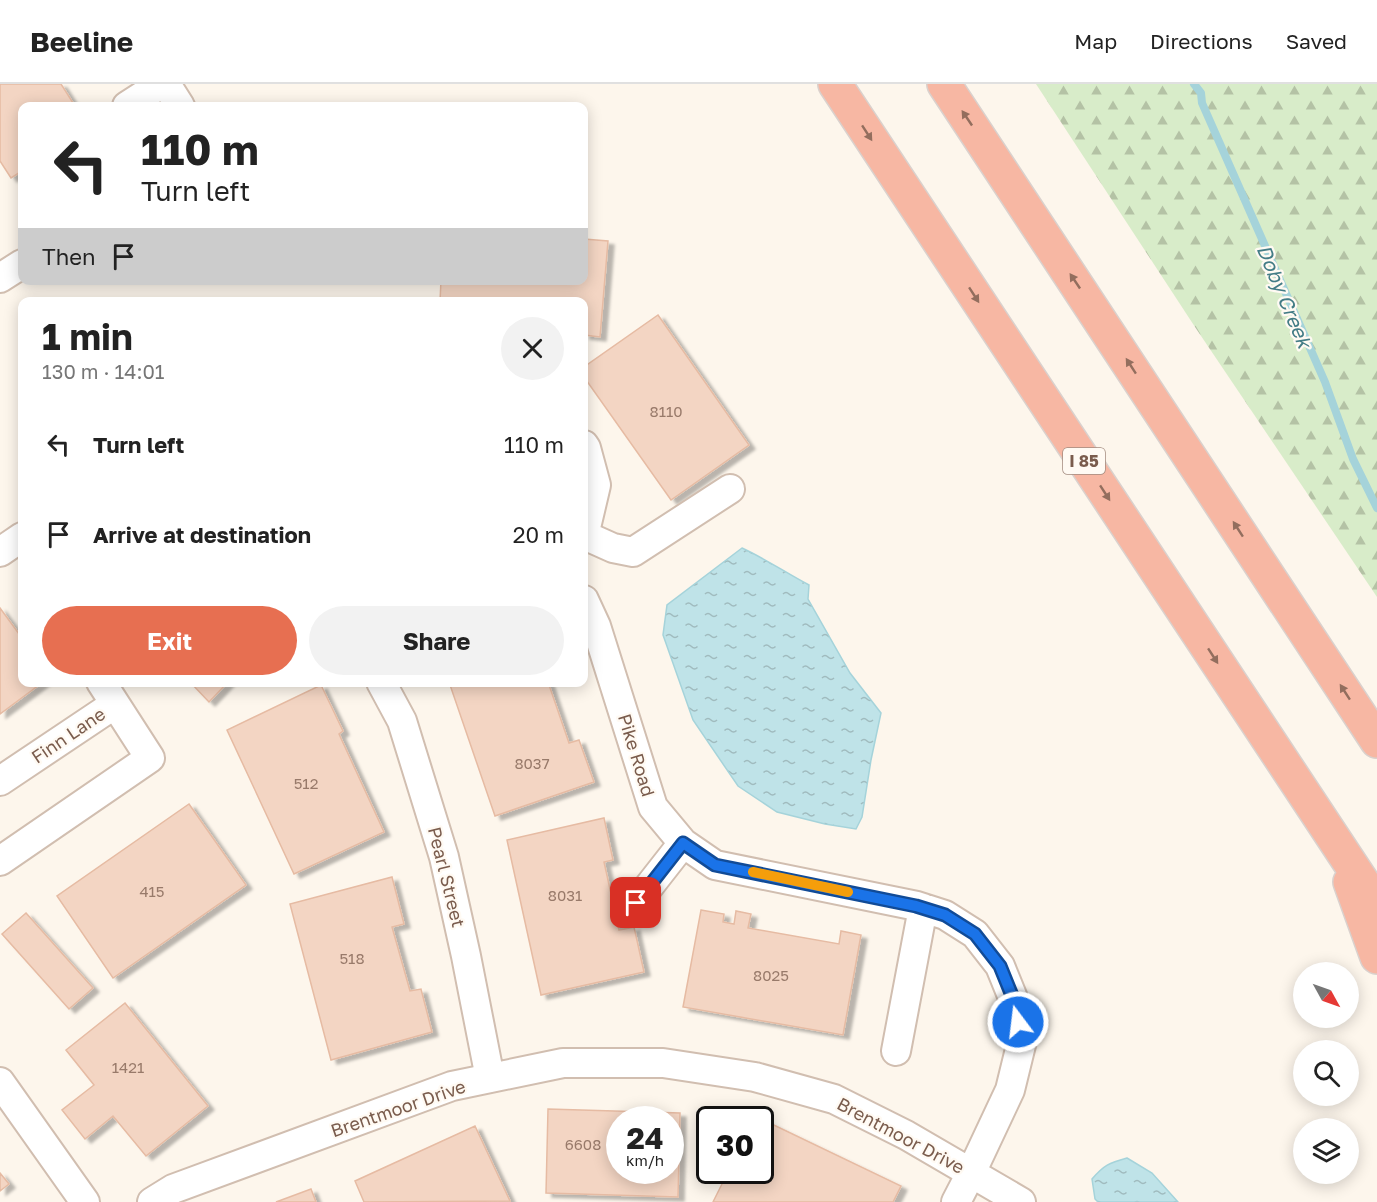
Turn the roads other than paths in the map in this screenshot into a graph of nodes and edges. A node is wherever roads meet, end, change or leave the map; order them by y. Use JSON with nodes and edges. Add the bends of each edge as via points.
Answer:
{"nodes":[{"id":1,"x":164,"y":84,"type":"edge"},
{"id":2,"x":834,"y":84,"type":"edge"},
{"id":3,"x":944,"y":84,"type":"edge"},
{"id":4,"x":134,"y":102,"type":"edge"},
{"id":5,"x":177,"y":102,"type":"edge"},
{"id":6,"x":18,"y":267,"type":"edge"},
{"id":7,"x":0,"y":278,"type":"edge"},
{"id":8,"x":588,"y":455,"type":"edge"},
{"id":9,"x":730,"y":489,"type":"dead end"},
{"id":10,"x":588,"y":519,"type":"edge"},
{"id":11,"x":588,"y":538,"type":"edge"},
{"id":12,"x":588,"y":609,"type":"edge"},
{"id":13,"x":384,"y":687,"type":"edge"},
{"id":14,"x":108,"y":693,"type":"edge"},
{"id":15,"x":1377,"y":741,"type":"edge"},
{"id":16,"x":0,"y":781,"type":"edge"},
{"id":17,"x":1334,"y":838,"type":"junction"},
{"id":18,"x":683,"y":843,"type":"junction"},
{"id":19,"x":0,"y":861,"type":"edge"},
{"id":20,"x":636,"y":903,"type":"dead end"},
{"id":21,"x":1377,"y":904,"type":"edge"},
{"id":22,"x":923,"y":908,"type":"junction"},
{"id":23,"x":1377,"y":957,"type":"edge"},
{"id":24,"x":896,"y":1051,"type":"dead end"},
{"id":25,"x":490,"y":1078,"type":"junction"},
{"id":26,"x":0,"y":1082,"type":"edge"},
{"id":27,"x":971,"y":1173,"type":"junction"},
{"id":28,"x":85,"y":1202,"type":"edge"},
{"id":29,"x":152,"y":1202,"type":"edge"},
{"id":30,"x":956,"y":1202,"type":"edge"},
{"id":31,"x":1021,"y":1202,"type":"edge"}],
"edges":[{"from":1,"to":4,"type":"street"},
{"from":1,"to":5,"type":"street"},
{"from":2,"to":17,"type":"highway","number":"I 85","one_way":true},
{"from":15,"to":3,"type":"highway","one_way":true},
{"from":6,"to":7,"type":"street"},
{"from":8,"to":10,"type":"street","via":[[596,485]]},
{"from":9,"to":11,"type":"street","via":[[633,552]]},
{"from":12,"to":18,"type":"street","name":"Pike Road","via":[[653,807]]},
{"from":13,"to":25,"type":"street","name":"Pearl Street","via":[[402,721],[444,857]]},
{"from":14,"to":16,"type":"street","name":"Finn Lane"},
{"from":14,"to":19,"type":"street","via":[[150,758]]},
{"from":17,"to":21,"type":"highway","number":"I 85"},
{"from":17,"to":23,"type":"highway"},
{"from":18,"to":20,"type":"street"},
{"from":18,"to":22,"type":"street","name":"Pike Road","via":[[715,865]]},
{"from":22,"to":24,"type":"street"},
{"from":22,"to":27,"type":"street","name":"Pike Road","via":[[945,915],[975,934],[1000,966],[1015,1003],[1022,1041],[1010,1090]]},
{"from":25,"to":27,"type":"street","name":"Brentmoor Drive","via":[[563,1063],[663,1064],[755,1077],[834,1099]]},
{"from":25,"to":29,"type":"street","name":"Brentmoor Drive","via":[[452,1086],[173,1189]]},
{"from":26,"to":28,"type":"street"},
{"from":27,"to":30,"type":"street","name":"Pike Road"},
{"from":27,"to":31,"type":"street","name":"Brentmoor Drive"}]}
